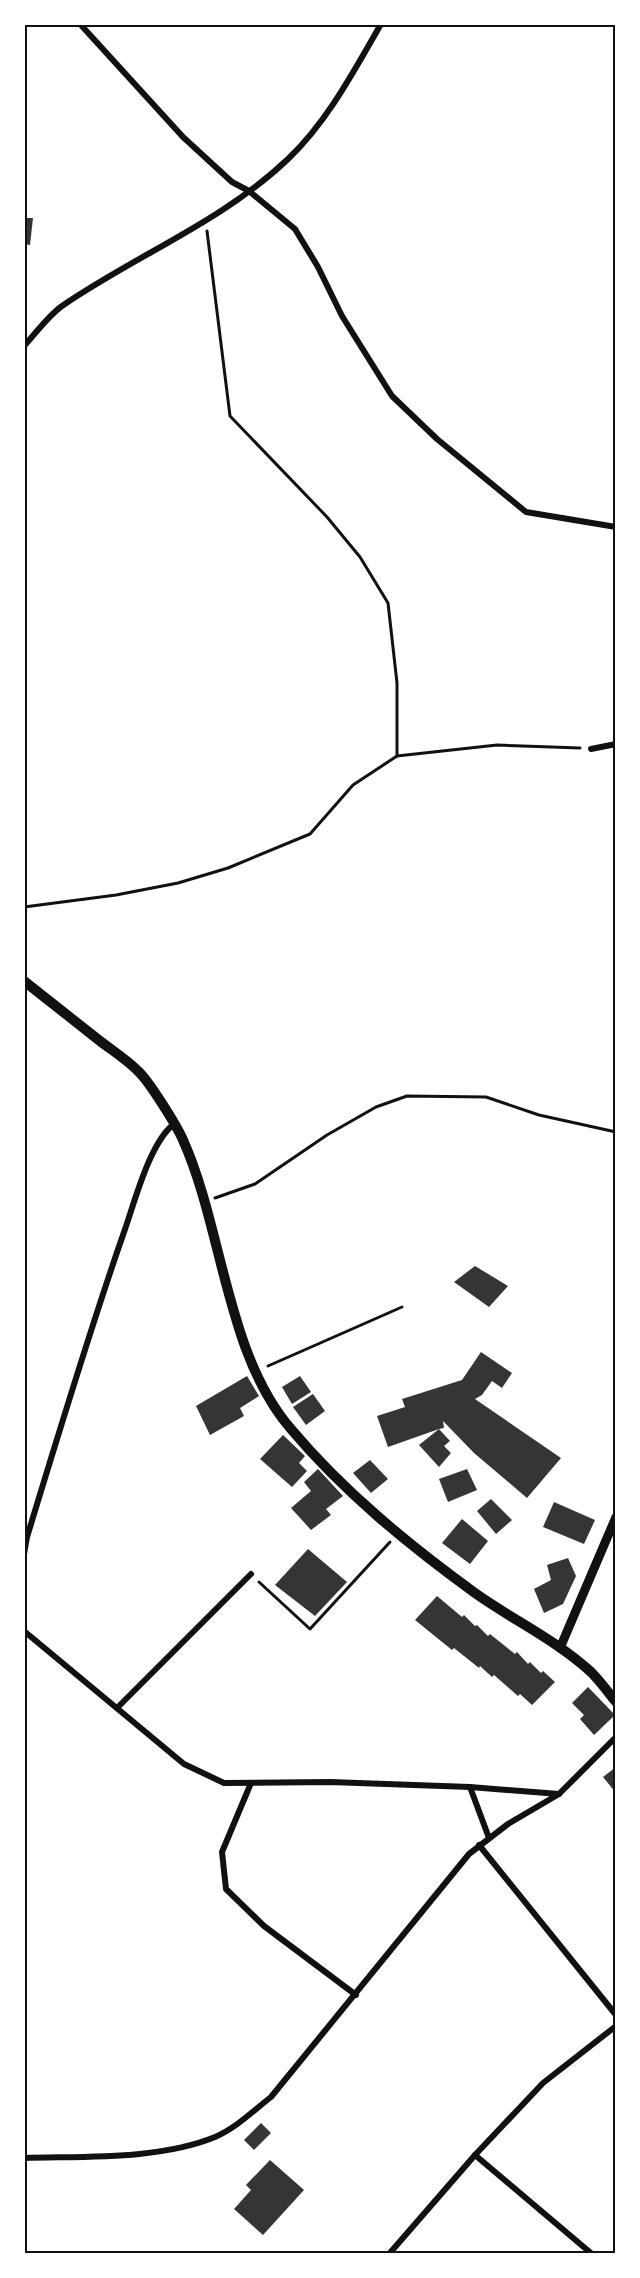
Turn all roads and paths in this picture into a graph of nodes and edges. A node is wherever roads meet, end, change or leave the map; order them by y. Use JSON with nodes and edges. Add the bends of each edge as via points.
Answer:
{"nodes":[{"id":1,"x":80,"y":24,"type":"edge"},
{"id":2,"x":381,"y":24,"type":"edge"},
{"id":3,"x":249,"y":191,"type":"junction"},
{"id":4,"x":206,"y":221,"type":"junction"},
{"id":5,"x":24,"y":346,"type":"edge"},
{"id":6,"x":616,"y":527,"type":"edge"},
{"id":7,"x":616,"y":744,"type":"edge"},
{"id":8,"x":591,"y":749,"type":"joint"},
{"id":9,"x":397,"y":756,"type":"junction"},
{"id":10,"x":24,"y":907,"type":"edge"},
{"id":11,"x":24,"y":981,"type":"edge"},
{"id":12,"x":174,"y":1124,"type":"junction"},
{"id":13,"x":616,"y":1132,"type":"edge"},
{"id":14,"x":204,"y":1201,"type":"junction"},
{"id":15,"x":402,"y":1307,"type":"dead end"},
{"id":16,"x":255,"y":1371,"type":"junction"},
{"id":17,"x":616,"y":1517,"type":"edge"},
{"id":18,"x":397,"y":1534,"type":"junction"},
{"id":19,"x":24,"y":1554,"type":"edge"},
{"id":20,"x":251,"y":1574,"type":"joint"},
{"id":21,"x":24,"y":1630,"type":"edge"},
{"id":22,"x":560,"y":1648,"type":"junction"},
{"id":23,"x":616,"y":1702,"type":"edge"},
{"id":24,"x":117,"y":1708,"type":"junction"},
{"id":25,"x":616,"y":1737,"type":"edge"},
{"id":26,"x":251,"y":1783,"type":"junction"},
{"id":27,"x":470,"y":1787,"type":"junction"},
{"id":28,"x":559,"y":1794,"type":"junction"},
{"id":29,"x":489,"y":1838,"type":"junction"},
{"id":30,"x":479,"y":1845,"type":"junction"},
{"id":31,"x":356,"y":1995,"type":"junction"},
{"id":32,"x":616,"y":2015,"type":"edge"},
{"id":33,"x":616,"y":2026,"type":"edge"},
{"id":34,"x":475,"y":2155,"type":"junction"},
{"id":35,"x":24,"y":2158,"type":"edge"},
{"id":36,"x":389,"y":2254,"type":"edge"},
{"id":37,"x":592,"y":2254,"type":"edge"}],
"edges":[{"from":1,"to":3,"type":"street","via":[[183,138],[232,182]]},
{"from":2,"to":3,"type":"street","via":[[306,141]]},
{"from":3,"to":4,"type":"street"},
{"from":3,"to":6,"type":"street","via":[[295,229],[342,316],[392,396],[437,439],[526,512]]},
{"from":4,"to":5,"type":"street","via":[[60,308]]},
{"from":4,"to":9,"type":"path","via":[[230,416],[327,517],[360,557],[388,603],[397,683]]},
{"from":7,"to":8,"type":"street"},
{"from":8,"to":9,"type":"path","via":[[497,745]]},
{"from":9,"to":10,"type":"path","via":[[353,785],[310,834],[228,868],[116,895]]},
{"from":11,"to":12,"type":"main road","via":[[140,1073]]},
{"from":12,"to":14,"type":"main road"},
{"from":12,"to":19,"type":"street","via":[[160,1139],[144,1176],[86,1343]]},
{"from":13,"to":14,"type":"path","via":[[539,1115],[486,1097],[407,1095],[336,1129],[255,1184]]},
{"from":14,"to":16,"type":"main road","via":[[232,1305]]},
{"from":15,"to":16,"type":"path"},
{"from":16,"to":18,"type":"main road","via":[[290,1429]]},
{"from":17,"to":22,"type":"street"},
{"from":18,"to":20,"type":"path","via":[[310,1629]]},
{"from":18,"to":22,"type":"main road","via":[[477,1594]]},
{"from":20,"to":24,"type":"street"},
{"from":21,"to":24,"type":"street"},
{"from":22,"to":23,"type":"main road","via":[[592,1673]]},
{"from":24,"to":26,"type":"street","via":[[184,1764],[224,1783]]},
{"from":25,"to":28,"type":"street"},
{"from":26,"to":27,"type":"street"},
{"from":26,"to":31,"type":"street","via":[[222,1852],[226,1889],[264,1926]]},
{"from":27,"to":28,"type":"street"},
{"from":27,"to":29,"type":"street"},
{"from":28,"to":29,"type":"street"},
{"from":29,"to":30,"type":"street"},
{"from":30,"to":31,"type":"street"},
{"from":30,"to":32,"type":"street"},
{"from":31,"to":35,"type":"street","via":[[271,2097],[215,2137],[157,2153]]},
{"from":33,"to":34,"type":"street","via":[[543,2083]]},
{"from":34,"to":36,"type":"street"},
{"from":34,"to":37,"type":"street"}]}
